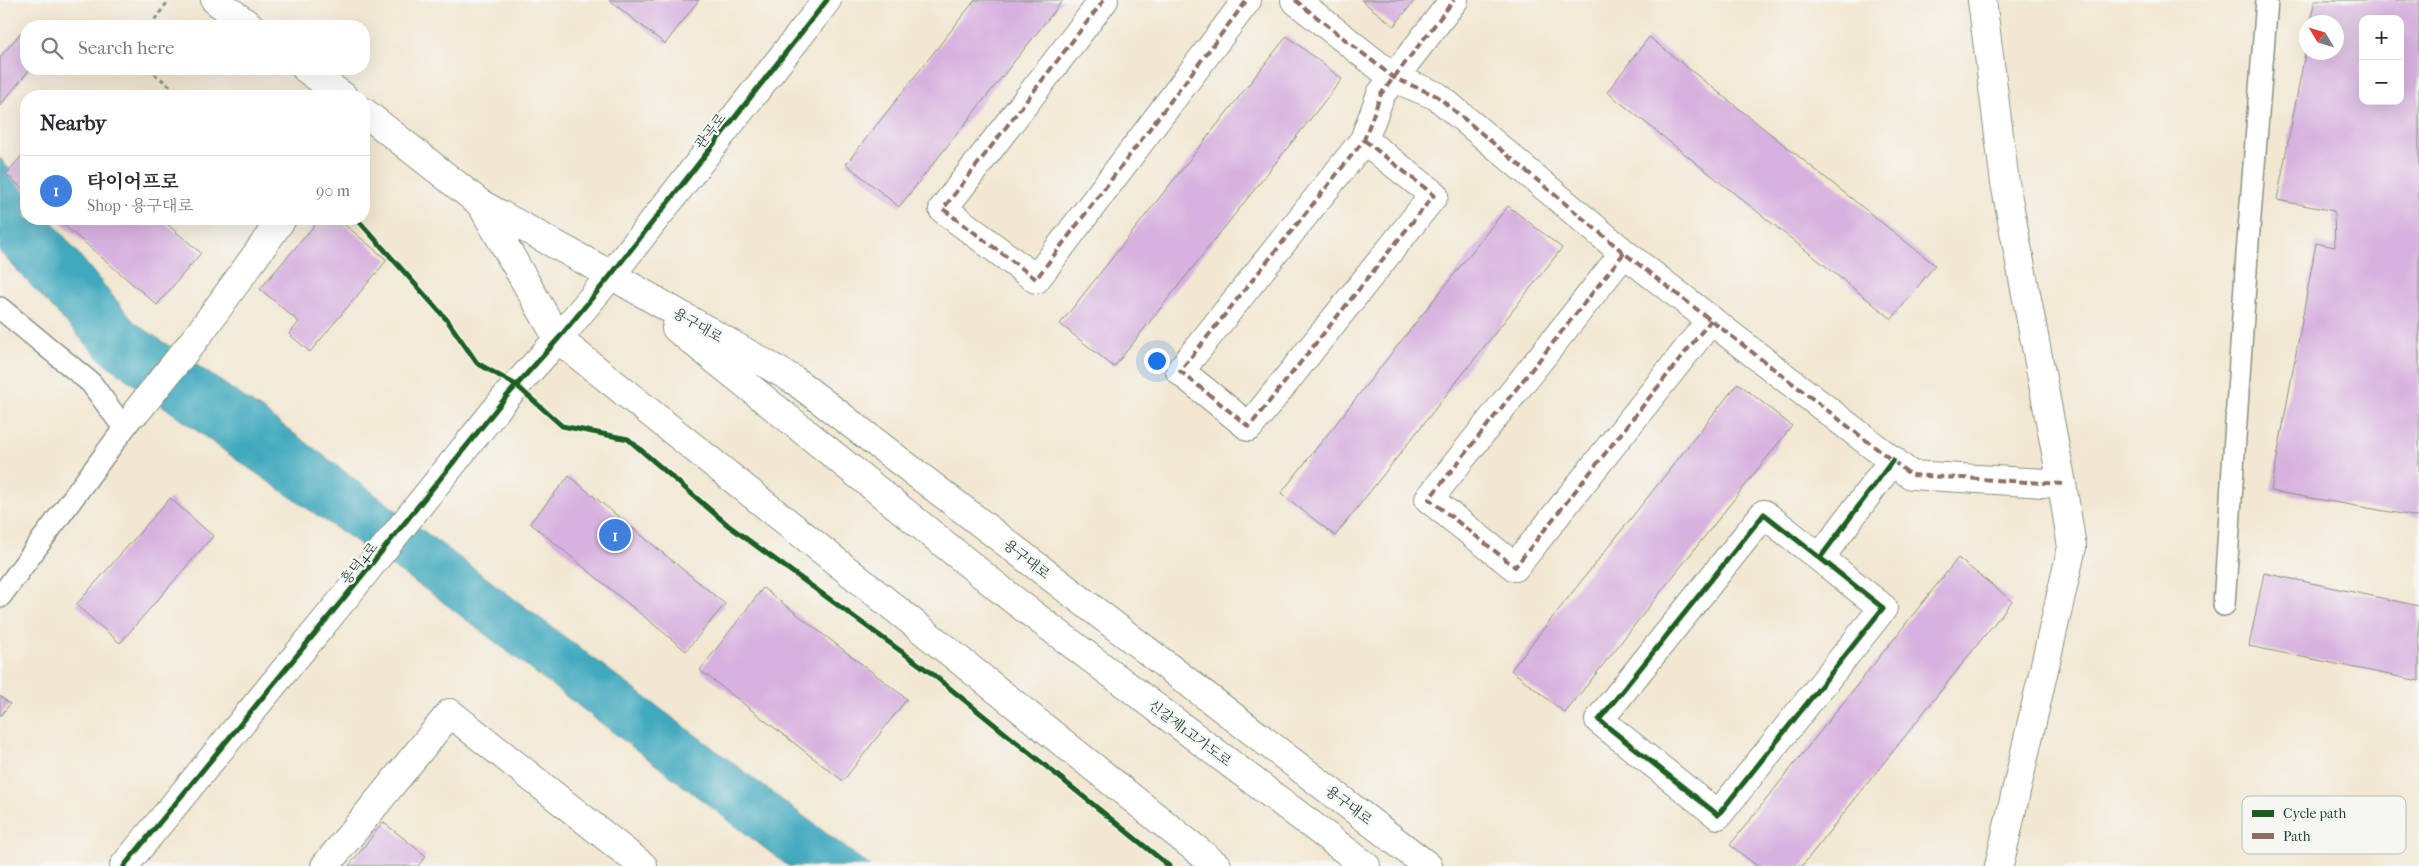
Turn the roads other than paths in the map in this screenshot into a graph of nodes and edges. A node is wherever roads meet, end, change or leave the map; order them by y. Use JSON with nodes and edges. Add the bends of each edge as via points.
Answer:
{"nodes":[{"id":1,"x":215,"y":0,"type":"edge"},
{"id":2,"x":827,"y":0,"type":"edge"},
{"id":3,"x":1104,"y":0,"type":"edge"},
{"id":4,"x":1247,"y":0,"type":"edge"},
{"id":5,"x":1295,"y":0,"type":"edge"},
{"id":6,"x":1454,"y":0,"type":"edge"},
{"id":7,"x":1982,"y":0,"type":"edge"},
{"id":8,"x":2267,"y":0,"type":"edge"},
{"id":9,"x":242,"y":20,"type":"edge"},
{"id":10,"x":314,"y":75,"type":"edge"},
{"id":11,"x":1394,"y":78,"type":"junction"},
{"id":12,"x":335,"y":90,"type":"edge"},
{"id":13,"x":370,"y":117,"type":"edge"},
{"id":14,"x":1364,"y":140,"type":"junction"},
{"id":15,"x":481,"y":204,"type":"junction"},
{"id":16,"x":278,"y":225,"type":"edge"},
{"id":17,"x":1624,"y":253,"type":"junction"},
{"id":18,"x":611,"y":275,"type":"junction"},
{"id":19,"x":0,"y":308,"type":"edge"},
{"id":20,"x":1711,"y":320,"type":"junction"},
{"id":21,"x":558,"y":339,"type":"junction"},
{"id":22,"x":131,"y":420,"type":"junction"},
{"id":23,"x":1893,"y":460,"type":"junction"},
{"id":24,"x":2062,"y":484,"type":"junction"},
{"id":25,"x":1820,"y":558,"type":"junction"},
{"id":26,"x":0,"y":597,"type":"edge"},
{"id":27,"x":1015,"y":601,"type":"joint"},
{"id":28,"x":2224,"y":604,"type":"dead end"},
{"id":29,"x":124,"y":866,"type":"edge"},
{"id":30,"x":325,"y":866,"type":"edge"},
{"id":31,"x":643,"y":866,"type":"edge"},
{"id":32,"x":1217,"y":866,"type":"edge"},
{"id":33,"x":1366,"y":866,"type":"edge"},
{"id":34,"x":1428,"y":866,"type":"edge"},
{"id":35,"x":1999,"y":866,"type":"edge"}],
"edges":[{"from":1,"to":9,"type":"street"},
{"from":2,"to":18,"type":"street","name":"관곡로"},
{"from":3,"to":4,"type":"street","via":[[943,209],[1036,279]]},
{"from":5,"to":11,"type":"street"},
{"from":6,"to":11,"type":"street"},
{"from":7,"to":24,"type":"street","via":[[2005,183]]},
{"from":8,"to":28,"type":"lane"},
{"from":10,"to":12,"type":"street"},
{"from":11,"to":14,"type":"street","via":[[1381,94]]},
{"from":11,"to":17,"type":"street","via":[[1437,96]]},
{"from":13,"to":15,"type":"street","name":"용구대로"},
{"from":14,"to":14,"type":"street","via":[[1180,371],[1249,427],[1434,195]]},
{"from":15,"to":18,"type":"street","name":"용구대로"},
{"from":15,"to":21,"type":"street","name":"용구대로"},
{"from":16,"to":22,"type":"street","via":[[199,334]]},
{"from":17,"to":20,"type":"street"},
{"from":17,"to":20,"type":"street","via":[[1429,499],[1515,568]]},
{"from":18,"to":21,"type":"street","name":"흥덕4로"},
{"from":18,"to":27,"type":"street","name":"용구대로"},
{"from":18,"to":34,"type":"street","name":"용구대로","via":[[794,380]]},
{"from":19,"to":22,"type":"lane"},
{"from":20,"to":23,"type":"street"},
{"from":21,"to":29,"type":"street","name":"흥덕4로","via":[[506,397]]},
{"from":21,"to":32,"type":"street","name":"용구대로"},
{"from":22,"to":26,"type":"lane"},
{"from":23,"to":24,"type":"street","via":[[1911,475]]},
{"from":23,"to":25,"type":"street"},
{"from":24,"to":35,"type":"street","via":[[2072,547]]},
{"from":25,"to":25,"type":"street","via":[[1764,514],[1599,720],[1718,815],[1883,608]]},
{"from":27,"to":33,"type":"street","name":"신갈제1고가도로"},
{"from":30,"to":31,"type":"street","via":[[450,713]]}]}
